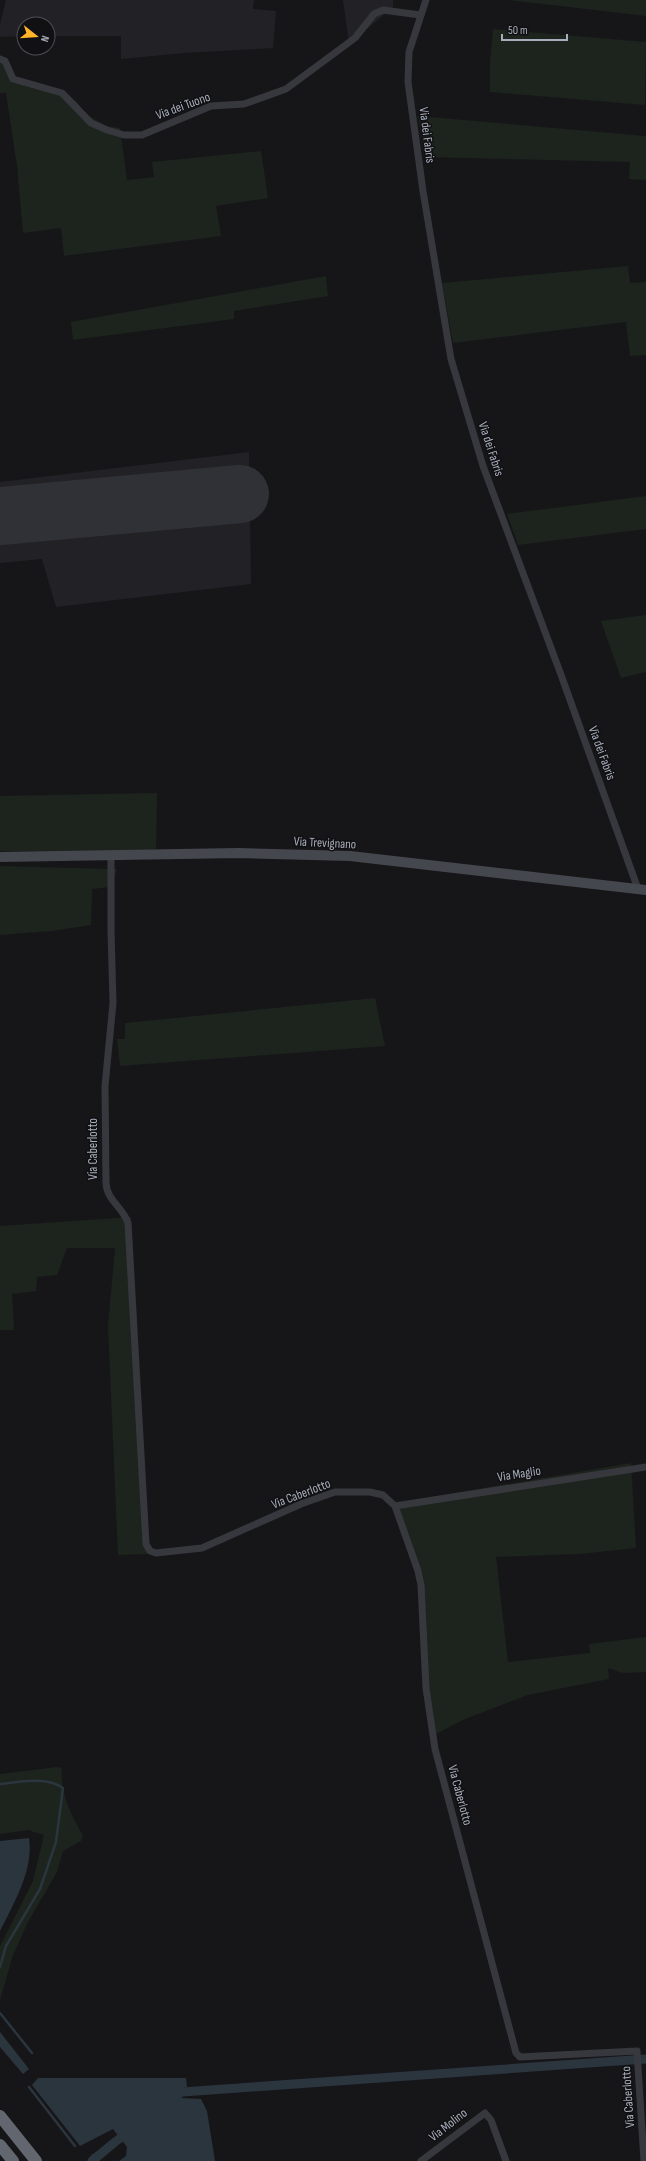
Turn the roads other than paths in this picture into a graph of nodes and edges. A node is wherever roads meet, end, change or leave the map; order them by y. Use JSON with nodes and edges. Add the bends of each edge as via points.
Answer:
{"nodes":[{"id":1,"x":426,"y":0,"type":"edge"},
{"id":2,"x":420,"y":15,"type":"junction"},
{"id":3,"x":0,"y":59,"type":"edge"},
{"id":4,"x":111,"y":856,"type":"junction"},
{"id":5,"x":0,"y":857,"type":"edge"},
{"id":6,"x":642,"y":889,"type":"edge"},
{"id":7,"x":646,"y":1467,"type":"edge"},
{"id":8,"x":395,"y":1506,"type":"junction"},
{"id":9,"x":0,"y":2116,"type":"edge"},
{"id":10,"x":0,"y":2145,"type":"edge"},
{"id":11,"x":13,"y":2161,"type":"edge"},
{"id":12,"x":36,"y":2161,"type":"edge"},
{"id":13,"x":421,"y":2161,"type":"edge"},
{"id":14,"x":506,"y":2161,"type":"edge"},
{"id":15,"x":644,"y":2161,"type":"edge"}],
"edges":[{"from":1,"to":2,"type":"street","name":"Via dei Fabris"},
{"from":2,"to":3,"type":"street","name":"Via dei Tuono","via":[[383,10],[374,14],[355,38],[286,89],[244,104],[210,106],[142,135],[124,135],[91,123],[62,93],[13,79],[5,61]]},
{"from":2,"to":6,"type":"street","name":"Via dei Fabris","via":[[409,52],[408,82],[451,359],[483,466]]},
{"from":4,"to":5,"type":"main road","name":"Via Trevignano"},
{"from":4,"to":6,"type":"main road","name":"Via Trevignano","via":[[247,853],[350,856]]},
{"from":4,"to":8,"type":"street","name":"Via Caberlotto","via":[[113,1003],[105,1086],[106,1184],[110,1199],[123,1212],[128,1223],[146,1544],[150,1551],[156,1553],[202,1548],[300,1504],[335,1492],[370,1492],[383,1495]]},
{"from":7,"to":8,"type":"street","name":"Via Maglio"},
{"from":8,"to":15,"type":"street","name":"Via Caberlotto","via":[[418,1571],[426,1688],[435,1749],[516,2052],[520,2057],[637,2052]]},
{"from":9,"to":12,"type":"highway"},
{"from":10,"to":11,"type":"highway"},
{"from":13,"to":14,"type":"street","name":"Via Molino","via":[[485,2113],[491,2120]]}]}
